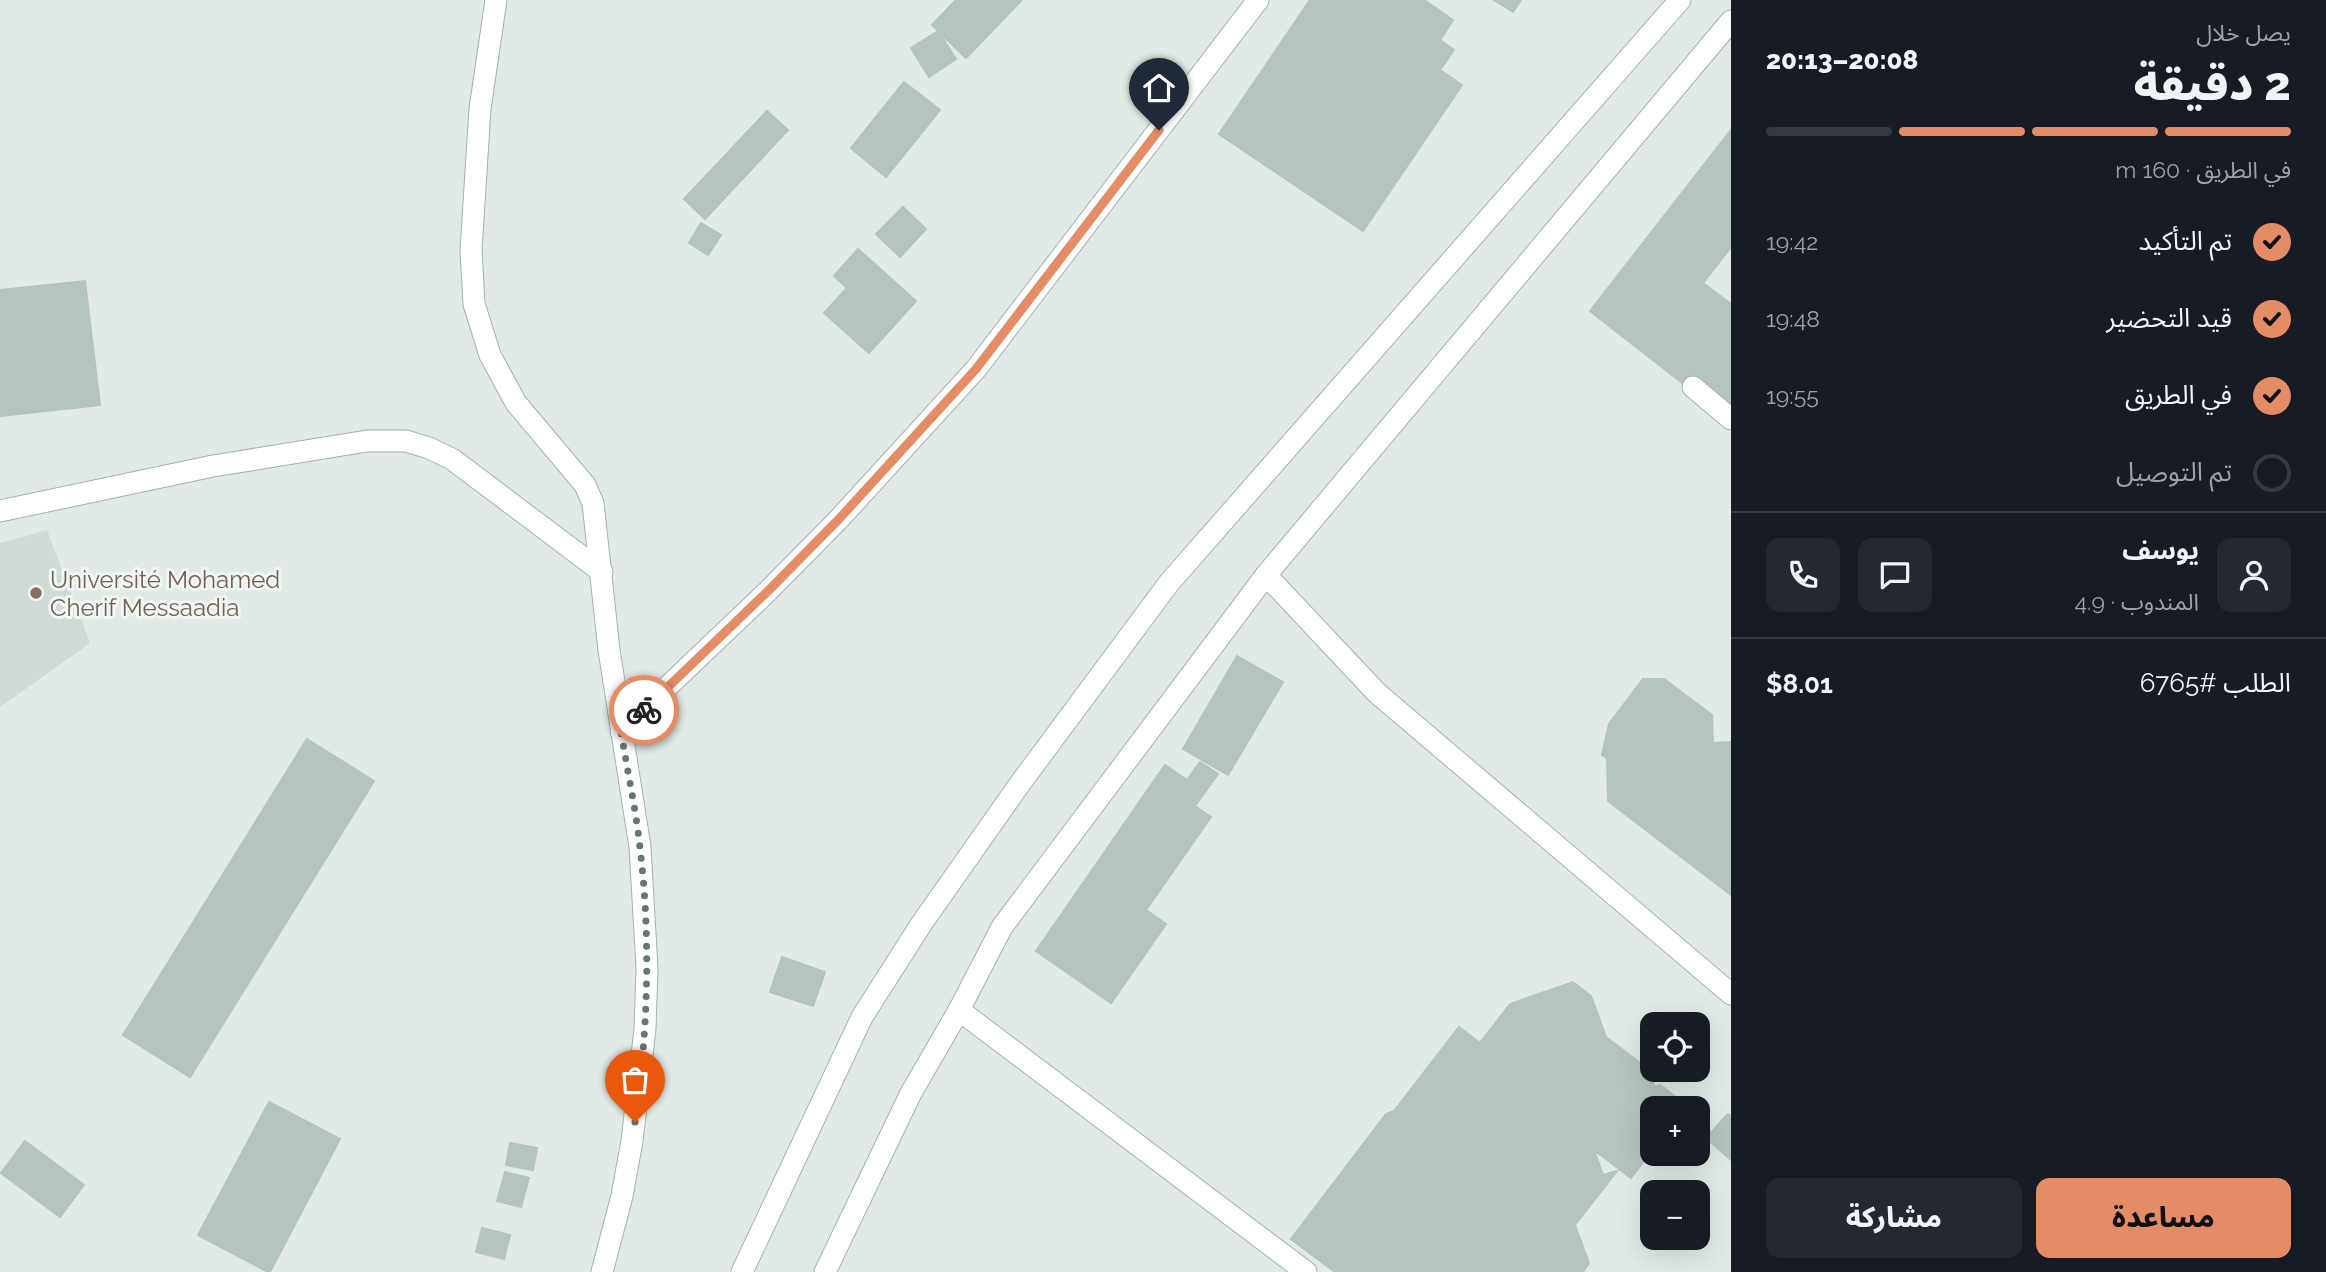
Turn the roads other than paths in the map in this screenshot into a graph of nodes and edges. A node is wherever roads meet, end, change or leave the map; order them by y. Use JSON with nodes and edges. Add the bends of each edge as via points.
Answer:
{"nodes":[{"id":1,"x":496,"y":0,"type":"edge"},
{"id":2,"x":1258,"y":0,"type":"edge"},
{"id":3,"x":1679,"y":0,"type":"edge"},
{"id":4,"x":1731,"y":21,"type":"edge"},
{"id":5,"x":1693,"y":387,"type":"dead end"},
{"id":6,"x":1731,"y":419,"type":"edge"},
{"id":7,"x":0,"y":511,"type":"edge"},
{"id":8,"x":602,"y":572,"type":"junction"},
{"id":9,"x":1266,"y":575,"type":"junction"},
{"id":10,"x":621,"y":731,"type":"junction"},
{"id":11,"x":1731,"y":994,"type":"edge"},
{"id":12,"x":959,"y":1010,"type":"junction"},
{"id":13,"x":602,"y":1272,"type":"edge"},
{"id":14,"x":742,"y":1272,"type":"edge"},
{"id":15,"x":825,"y":1272,"type":"edge"},
{"id":16,"x":1306,"y":1272,"type":"edge"}],
"edges":[{"from":1,"to":8,"type":"street","via":[[480,109],[471,250],[474,304],[490,355],[516,403],[585,485],[597,522]]},
{"from":2,"to":10,"type":"street","via":[[976,369],[830,528]]},
{"from":3,"to":14,"type":"street","via":[[1169,583],[1018,785],[862,1017]]},
{"from":4,"to":9,"type":"street"},
{"from":5,"to":6,"type":"street"},
{"from":7,"to":8,"type":"street","via":[[213,466],[367,441],[406,442],[452,459]]},
{"from":8,"to":10,"type":"street"},
{"from":9,"to":11,"type":"street","via":[[1377,693]]},
{"from":9,"to":12,"type":"street","via":[[1002,927]]},
{"from":10,"to":13,"type":"street","via":[[640,847],[646,1005],[632,1141]]},
{"from":12,"to":15,"type":"street","via":[[911,1093]]},
{"from":12,"to":16,"type":"street"}]}
